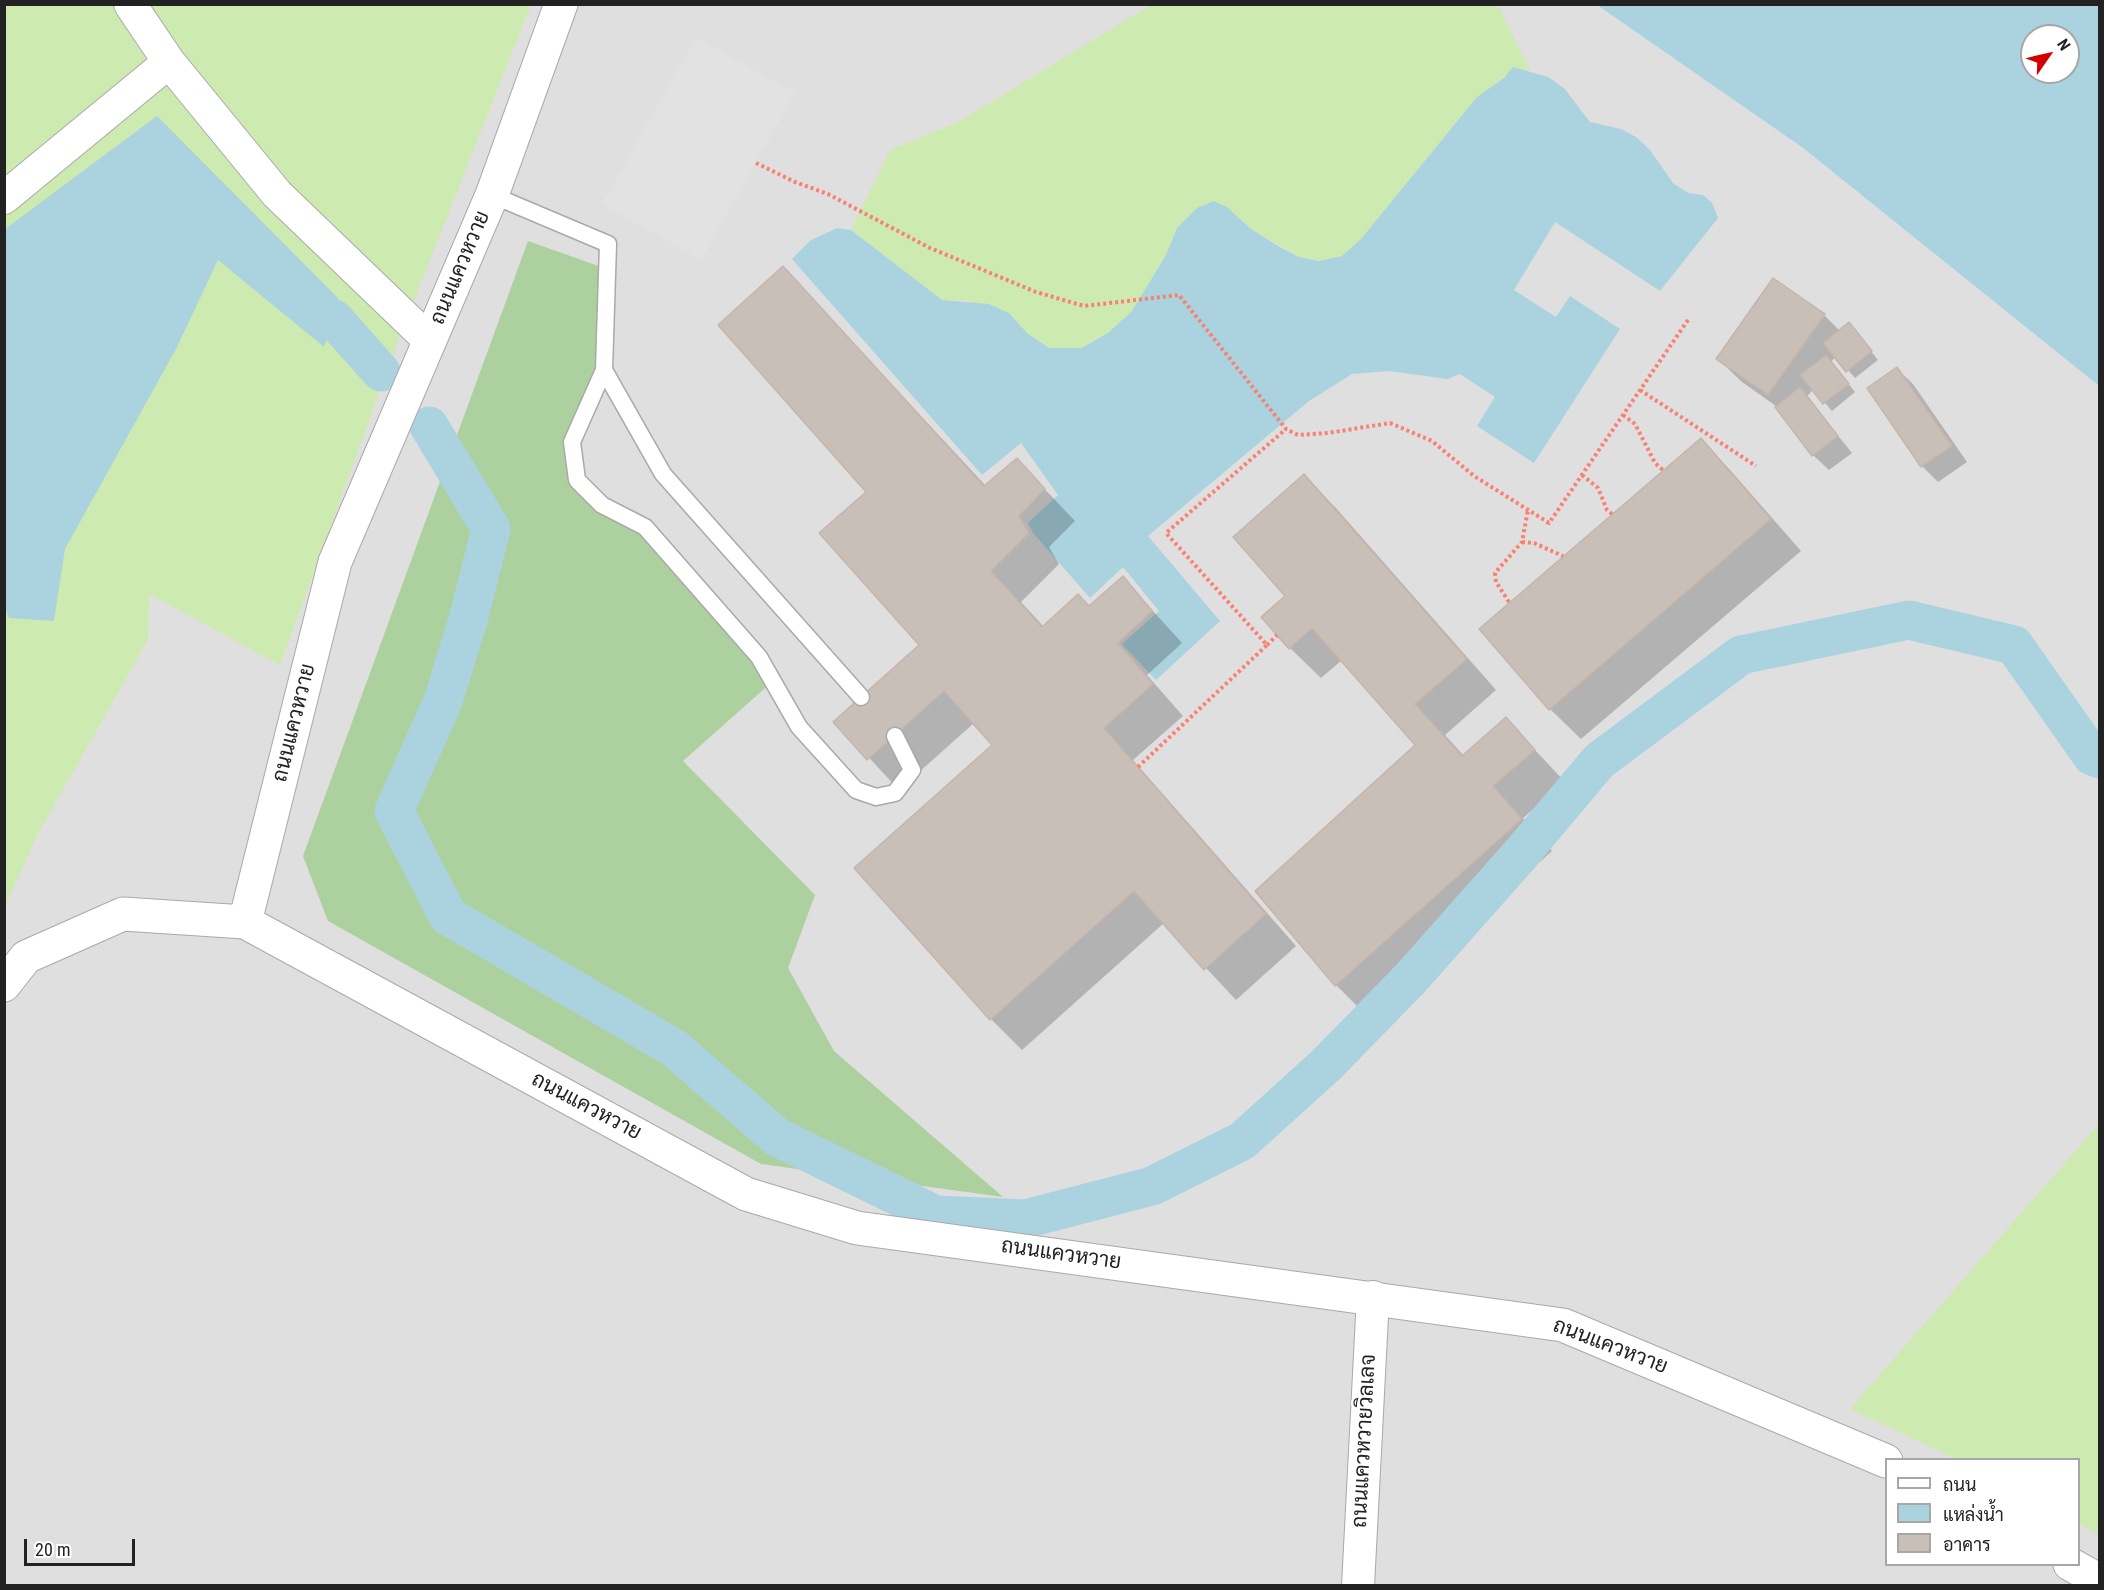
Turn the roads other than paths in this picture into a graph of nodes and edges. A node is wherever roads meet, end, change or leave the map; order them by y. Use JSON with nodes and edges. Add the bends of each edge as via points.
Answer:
{"nodes":[{"id":1,"x":130,"y":4,"type":"edge"},
{"id":2,"x":561,"y":4,"type":"edge"},
{"id":3,"x":169,"y":62,"type":"junction"},
{"id":4,"x":492,"y":195,"type":"junction"},
{"id":5,"x":4,"y":198,"type":"edge"},
{"id":6,"x":430,"y":341,"type":"junction"},
{"id":7,"x":604,"y":370,"type":"junction"},
{"id":8,"x":861,"y":698,"type":"dead end"},
{"id":9,"x":895,"y":736,"type":"dead end"},
{"id":10,"x":245,"y":922,"type":"junction"},
{"id":11,"x":4,"y":985,"type":"edge"},
{"id":12,"x":1373,"y":1297,"type":"junction"},
{"id":13,"x":1885,"y":1460,"type":"edge"},
{"id":14,"x":2074,"y":1566,"type":"edge"},
{"id":15,"x":2100,"y":1581,"type":"edge"},
{"id":16,"x":1358,"y":1586,"type":"edge"}],
"edges":[{"from":1,"to":3,"type":"street"},
{"from":2,"to":4,"type":"street","name":"ถนนแควหวาย"},
{"from":3,"to":5,"type":"street"},
{"from":3,"to":6,"type":"street","via":[[277,194]]},
{"from":4,"to":6,"type":"street","name":"ถนนแควหวาย"},
{"from":4,"to":7,"type":"lane","via":[[608,244]]},
{"from":6,"to":10,"type":"street","name":"ถนนแควหวาย","via":[[335,562]]},
{"from":7,"to":8,"type":"lane","via":[[663,474]]},
{"from":7,"to":9,"type":"lane","via":[[572,442],[578,480],[602,505],[645,527],[759,657],[799,727],[856,790],[876,797],[895,793],[912,770]]},
{"from":10,"to":11,"type":"street","via":[[123,914],[26,957]]},
{"from":10,"to":12,"type":"street","name":"ถนนแควหวาย","via":[[746,1194],[857,1228]]},
{"from":12,"to":13,"type":"street","name":"ถนนแควหวาย","via":[[1563,1325]]},
{"from":12,"to":16,"type":"street","name":"ถนนแควหวายวิลเลจ"},
{"from":14,"to":15,"type":"street"}]}
